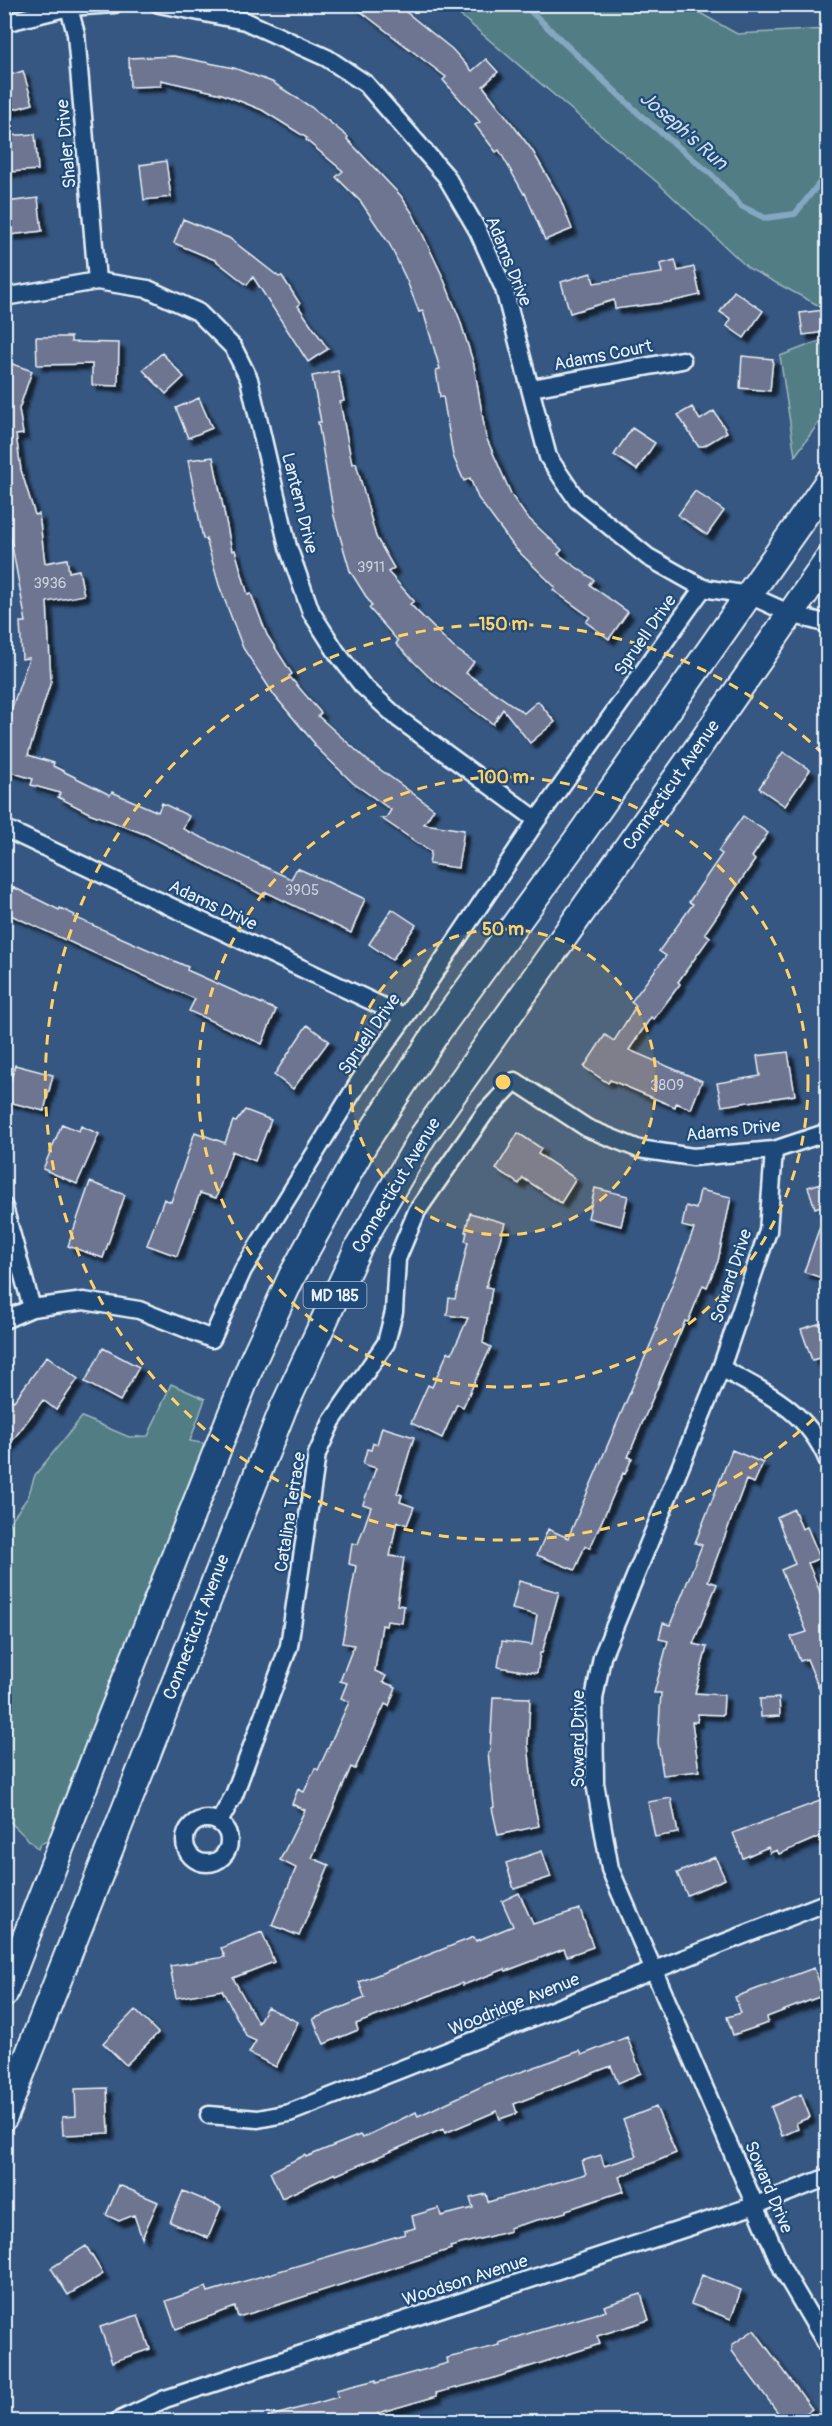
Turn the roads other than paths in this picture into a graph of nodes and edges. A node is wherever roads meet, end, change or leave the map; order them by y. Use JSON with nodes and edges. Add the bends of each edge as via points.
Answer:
{"nodes":[{"id":1,"x":114,"y":4,"type":"edge"},
{"id":2,"x":159,"y":4,"type":"edge"},
{"id":3,"x":69,"y":6,"type":"edge"},
{"id":4,"x":4,"y":23,"type":"edge"},
{"id":5,"x":97,"y":281,"type":"junction"},
{"id":6,"x":4,"y":297,"type":"edge"},
{"id":7,"x":682,"y":360,"type":"dead end"},
{"id":8,"x":532,"y":388,"type":"junction"},
{"id":9,"x":828,"y":482,"type":"edge"},
{"id":10,"x":828,"y":560,"type":"edge"},
{"id":11,"x":703,"y":588,"type":"junction"},
{"id":12,"x":749,"y":595,"type":"junction"},
{"id":13,"x":791,"y":614,"type":"junction"},
{"id":14,"x":828,"y":624,"type":"edge"},
{"id":15,"x":537,"y":820,"type":"junction"},
{"id":16,"x":4,"y":828,"type":"edge"},
{"id":17,"x":405,"y":1017,"type":"junction"},
{"id":18,"x":515,"y":1081,"type":"joint"},
{"id":19,"x":828,"y":1132,"type":"edge"},
{"id":20,"x":774,"y":1150,"type":"junction"},
{"id":21,"x":4,"y":1207,"type":"edge"},
{"id":22,"x":32,"y":1308,"type":"junction"},
{"id":23,"x":4,"y":1320,"type":"edge"},
{"id":24,"x":721,"y":1368,"type":"junction"},
{"id":25,"x":828,"y":1461,"type":"edge"},
{"id":26,"x":219,"y":1822,"type":"dead end"},
{"id":27,"x":828,"y":1902,"type":"edge"},
{"id":28,"x":654,"y":1970,"type":"junction"},
{"id":29,"x":4,"y":1994,"type":"edge"},
{"id":30,"x":209,"y":2115,"type":"dead end"},
{"id":31,"x":4,"y":2117,"type":"edge"},
{"id":32,"x":828,"y":2177,"type":"edge"},
{"id":33,"x":756,"y":2205,"type":"junction"},
{"id":34,"x":828,"y":2348,"type":"edge"},
{"id":35,"x":116,"y":2421,"type":"edge"}],
"edges":[{"from":1,"to":3,"type":"street"},
{"from":2,"to":8,"type":"street","name":"Adams Drive","via":[[245,21],[327,58],[366,84],[446,176],[478,231],[504,289]]},
{"from":3,"to":4,"type":"street"},
{"from":3,"to":5,"type":"street","name":"Shaler Drive","via":[[76,34]]},
{"from":5,"to":6,"type":"street","name":"Lantern Drive"},
{"from":5,"to":15,"type":"street","name":"Lantern Drive","via":[[148,289],[198,312],[233,347],[249,379],[288,547],[312,612],[337,653],[362,685],[399,719]]},
{"from":7,"to":8,"type":"street","name":"Adams Court"},
{"from":8,"to":11,"type":"street","name":"Adams Drive","via":[[548,457],[577,500],[648,557]]},
{"from":9,"to":12,"type":"main road","number":"MD 185"},
{"from":10,"to":13,"type":"main road","name":"Connecticut Avenue","number":"MD 185"},
{"from":11,"to":12,"type":"street","name":"Adams Drive"},
{"from":11,"to":15,"type":"street","name":"Spruell Drive"},
{"from":12,"to":13,"type":"street","name":"Adams Drive"},
{"from":12,"to":29,"type":"main road","number":"MD 185","via":[[437,1032],[364,1144],[292,1276],[253,1360]]},
{"from":13,"to":14,"type":"street","name":"Adams Drive"},
{"from":13,"to":31,"type":"main road","name":"Connecticut Avenue","number":"MD 185","via":[[423,1136],[358,1248],[278,1419]]},
{"from":15,"to":17,"type":"street","name":"Spruell Drive"},
{"from":16,"to":17,"type":"street","name":"Adams Drive"},
{"from":17,"to":22,"type":"street","name":"Spruell Drive","via":[[362,1077],[243,1270],[212,1339],[139,1310],[84,1301]]},
{"from":18,"to":20,"type":"street","name":"Adams Drive","via":[[586,1128],[639,1149],[693,1157]]},
{"from":18,"to":26,"type":"street","name":"Catalina Terrace","via":[[485,1113],[417,1211],[397,1259],[394,1312],[386,1343],[332,1421],[317,1454],[289,1646],[234,1795]]},
{"from":19,"to":20,"type":"street","name":"Adams Drive"},
{"from":20,"to":24,"type":"street","name":"Soward Drive","via":[[768,1231]]},
{"from":21,"to":22,"type":"street"},
{"from":22,"to":23,"type":"street","name":"Spruell Drive"},
{"from":24,"to":25,"type":"street","via":[[782,1401],[819,1440]]},
{"from":24,"to":28,"type":"street","name":"Soward Drive","via":[[602,1657],[594,1699],[595,1783],[610,1869]]},
{"from":27,"to":28,"type":"street","name":"Woodridge Avenue"},
{"from":28,"to":30,"type":"street","name":"Woodridge Avenue","via":[[289,2113],[258,2119]]},
{"from":28,"to":33,"type":"street","name":"Soward Drive"},
{"from":32,"to":33,"type":"street","name":"Woodson Avenue"},
{"from":33,"to":34,"type":"street","name":"Soward Drive","via":[[783,2270]]},
{"from":33,"to":35,"type":"street","name":"Woodson Avenue","via":[[165,2399]]}]}
